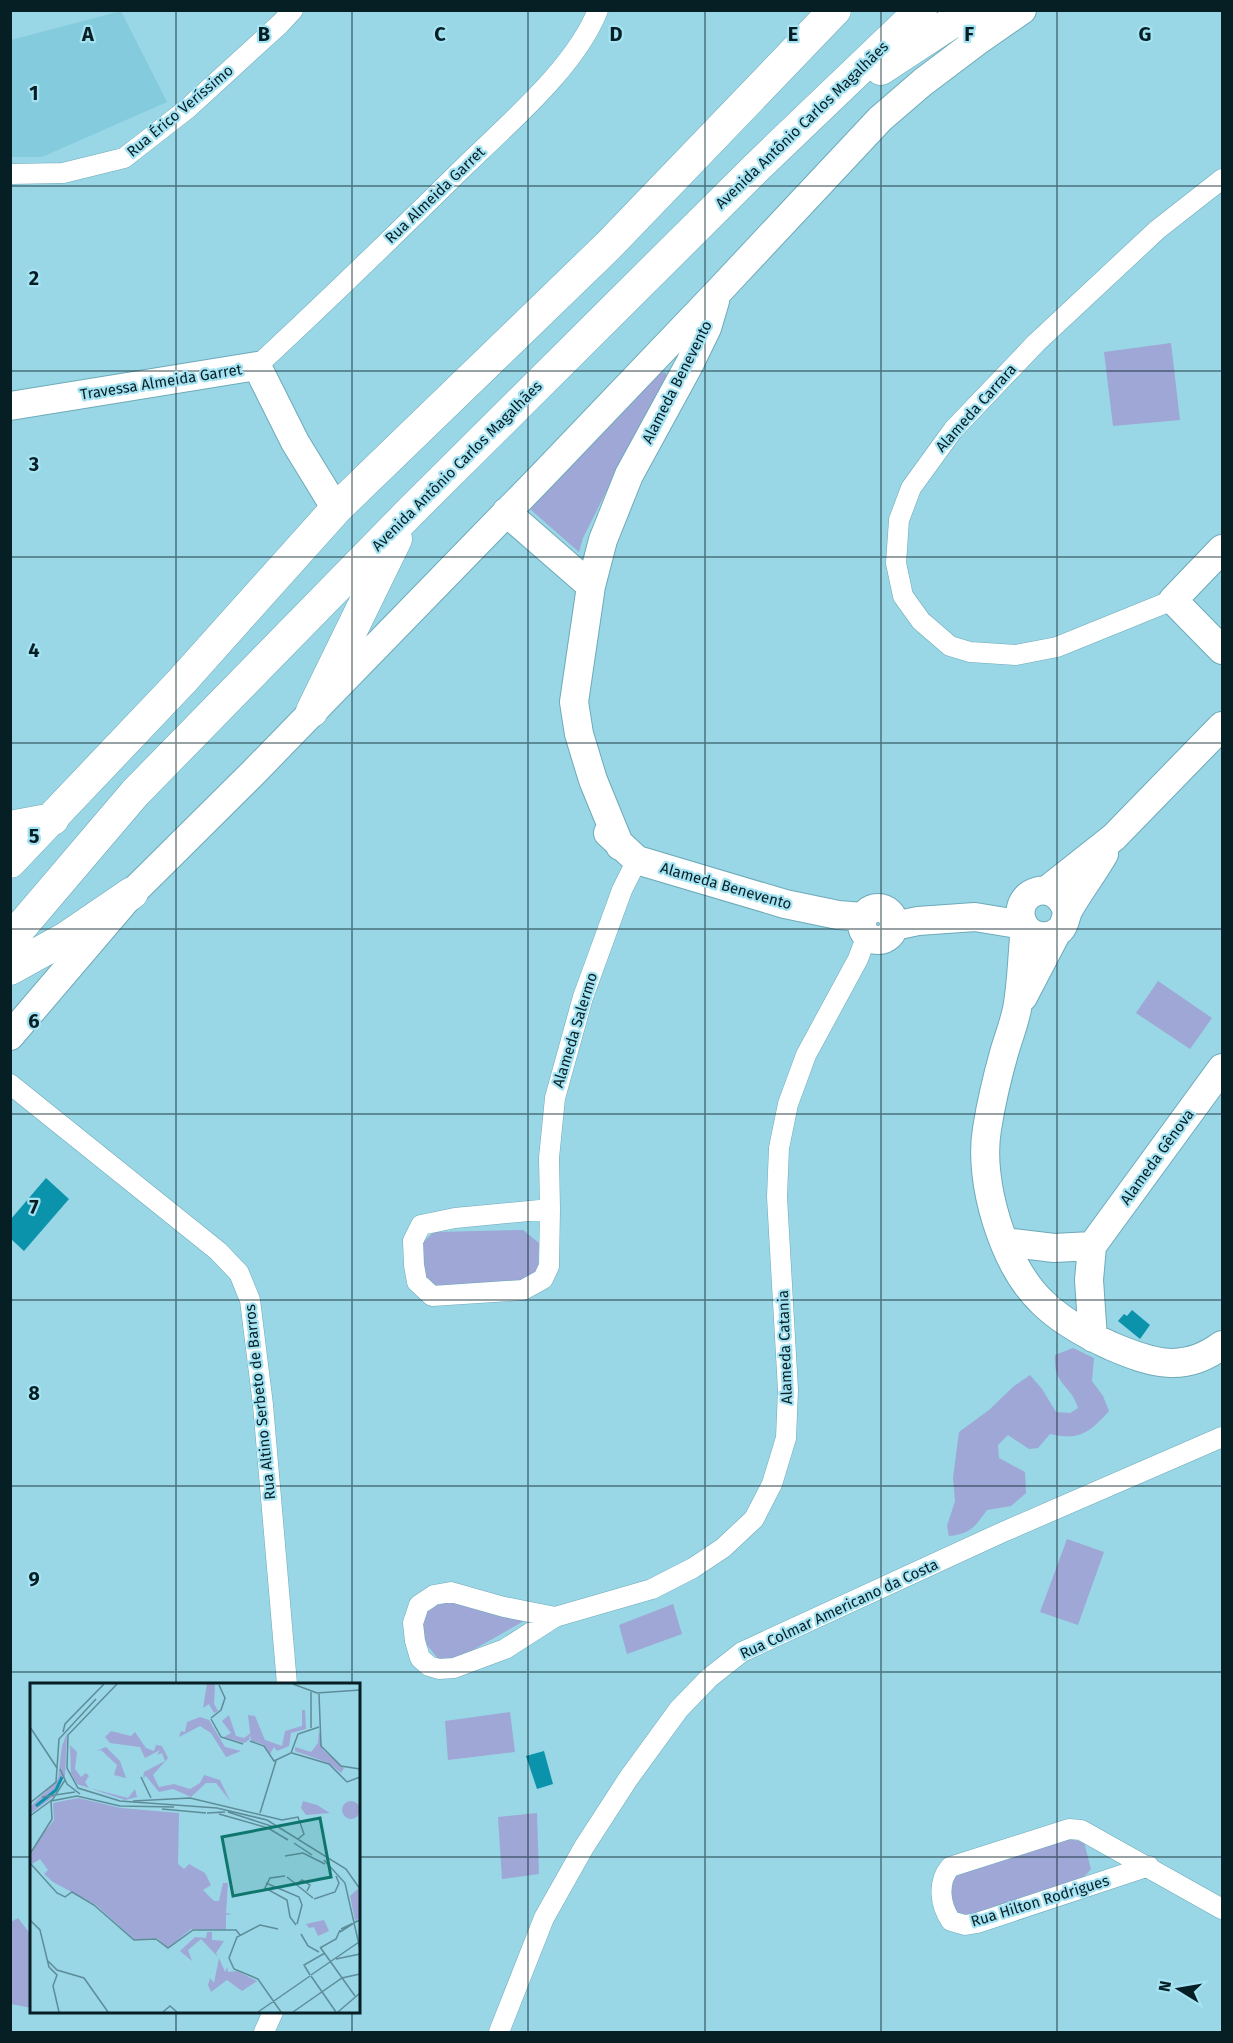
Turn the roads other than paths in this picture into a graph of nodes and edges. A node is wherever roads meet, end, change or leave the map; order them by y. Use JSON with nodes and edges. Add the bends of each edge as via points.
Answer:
{"nodes":[{"id":1,"x":293,"y":10,"type":"edge"},
{"id":2,"x":598,"y":10,"type":"edge"},
{"id":3,"x":835,"y":10,"type":"edge"},
{"id":4,"x":921,"y":10,"type":"edge"},
{"id":5,"x":989,"y":10,"type":"edge"},
{"id":6,"x":1022,"y":10,"type":"edge"},
{"id":7,"x":846,"y":82,"type":"junction"},
{"id":8,"x":10,"y":174,"type":"edge"},
{"id":9,"x":1222,"y":179,"type":"edge"},
{"id":10,"x":717,"y":293,"type":"junction"},
{"id":11,"x":256,"y":366,"type":"junction"},
{"id":12,"x":10,"y":406,"type":"edge"},
{"id":13,"x":336,"y":509,"type":"junction"},
{"id":14,"x":410,"y":512,"type":"junction"},
{"id":15,"x":506,"y":512,"type":"junction"},
{"id":16,"x":1222,"y":549,"type":"edge"},
{"id":17,"x":591,"y":586,"type":"junction"},
{"id":18,"x":1173,"y":600,"type":"junction"},
{"id":19,"x":1222,"y":650,"type":"edge"},
{"id":20,"x":312,"y":711,"type":"junction"},
{"id":21,"x":1222,"y":726,"type":"edge"},
{"id":22,"x":53,"y":819,"type":"junction"},
{"id":23,"x":10,"y":827,"type":"edge"},
{"id":24,"x":1114,"y":837,"type":"junction"},
{"id":25,"x":628,"y":853,"type":"junction"},
{"id":26,"x":10,"y":862,"type":"edge"},
{"id":27,"x":1040,"y":892,"type":"junction"},
{"id":28,"x":132,"y":893,"type":"junction"},
{"id":29,"x":975,"y":917,"type":"junction"},
{"id":30,"x":1062,"y":922,"type":"junction"},
{"id":31,"x":1024,"y":926,"type":"junction"},
{"id":32,"x":874,"y":929,"type":"junction"},
{"id":33,"x":10,"y":940,"type":"edge"},
{"id":34,"x":10,"y":969,"type":"edge"},
{"id":35,"x":1017,"y":1010,"type":"junction"},
{"id":36,"x":10,"y":1036,"type":"edge"},
{"id":37,"x":1222,"y":1068,"type":"edge"},
{"id":38,"x":10,"y":1084,"type":"edge"},
{"id":39,"x":550,"y":1209,"type":"junction"},
{"id":40,"x":1004,"y":1242,"type":"junction"},
{"id":41,"x":1092,"y":1246,"type":"junction"},
{"id":42,"x":1093,"y":1338,"type":"junction"},
{"id":43,"x":1222,"y":1346,"type":"edge"},
{"id":44,"x":1222,"y":1437,"type":"edge"},
{"id":45,"x":555,"y":1617,"type":"junction"},
{"id":46,"x":287,"y":1683,"type":"edge"},
{"id":47,"x":1149,"y":1866,"type":"junction"},
{"id":48,"x":1222,"y":1909,"type":"edge"},
{"id":49,"x":273,"y":2013,"type":"edge"},
{"id":50,"x":264,"y":2032,"type":"edge"},
{"id":51,"x":499,"y":2032,"type":"edge"}],
"edges":[{"from":1,"to":8,"type":"street","name":"Rua Érico Veríssimo","via":[[186,110],[124,158],[63,173]]},
{"from":2,"to":11,"type":"street","name":"Rua Almeida Garret","via":[[568,60],[525,107]]},
{"from":3,"to":13,"type":"main road","via":[[608,246]]},
{"from":4,"to":7,"type":"main road","name":"Avenida Antônio Carlos Magalhães"},
{"from":5,"to":7,"type":"main road","via":[[951,23],[884,68]]},
{"from":6,"to":10,"type":"street","name":"Alameda Benevento","via":[[949,62],[880,119]]},
{"from":7,"to":14,"type":"main road","name":"Avenida Antônio Carlos Magalhães"},
{"from":9,"to":18,"type":"street","name":"Alameda Carrara","via":[[1157,230],[960,422],[911,488],[899,520],[896,563],[903,596],[921,621],[950,646],[970,652],[1016,655],[1058,646]]},
{"from":10,"to":15,"type":"street"},
{"from":10,"to":17,"type":"street","name":"Alameda Benevento","via":[[707,328],[629,474],[603,540]]},
{"from":11,"to":12,"type":"street","name":"Travessa Almeida Garret"},
{"from":11,"to":13,"type":"street","name":"Travessa Almeida Garret","via":[[295,442]]},
{"from":13,"to":22,"type":"main road"},
{"from":14,"to":20,"type":"main road"},
{"from":14,"to":33,"type":"main road","name":"Avenida Antônio Carlos Magalhães","via":[[135,793]]},
{"from":15,"to":17,"type":"street"},
{"from":15,"to":20,"type":"street"},
{"from":16,"to":18,"type":"street","name":"Alameda Carrara"},
{"from":17,"to":25,"type":"street","name":"Alameda Benevento","via":[[574,702],[593,780]]},
{"from":18,"to":19,"type":"street"},
{"from":20,"to":28,"type":"street"},
{"from":21,"to":24,"type":"street","name":"Alameda Benevento"},
{"from":22,"to":23,"type":"main road"},
{"from":22,"to":26,"type":"main road"},
{"from":24,"to":27,"type":"street","name":"Alameda Benevento"},
{"from":24,"to":30,"type":"street","name":"Alameda Benevento"},
{"from":25,"to":32,"type":"street","name":"Alameda Benevento"},
{"from":25,"to":39,"type":"street","name":"Alameda Salermo","via":[[622,890],[591,976],[555,1098],[549,1158]]},
{"from":27,"to":29,"type":"street","name":"Alameda Benevento"},
{"from":27,"to":30,"type":"street","via":[[1061,898]]},
{"from":27,"to":31,"type":"street","via":[[1027,897],[1021,911]]},
{"from":28,"to":34,"type":"main road","via":[[66,938]]},
{"from":28,"to":36,"type":"street"},
{"from":29,"to":31,"type":"street","name":"Alameda Benevento"},
{"from":29,"to":32,"type":"street","name":"Alameda Benevento"},
{"from":30,"to":31,"type":"street","name":"Alameda Benevento","via":[[1048,936],[1031,934]]},
{"from":30,"to":35,"type":"street","name":"Alameda Benevento"},
{"from":31,"to":35,"type":"street"},
{"from":32,"to":45,"type":"street","name":"Alameda Catania","via":[[806,1054],[788,1104],[779,1148],[777,1197],[788,1389],[786,1438],[772,1484],[754,1519],[723,1548],[693,1568],[652,1589]]},
{"from":35,"to":40,"type":"street","via":[[986,1131],[987,1182]]},
{"from":37,"to":41,"type":"street","name":"Alameda Gênova"},
{"from":38,"to":46,"type":"street","name":"Rua Altino Serbeto de Barros","via":[[218,1251],[239,1273],[250,1300],[258,1357]]},
{"from":39,"to":39,"type":"street","name":"Alameda Salermo","via":[[421,1224],[413,1240],[417,1282],[432,1296],[523,1290],[543,1279],[549,1266]]},
{"from":40,"to":41,"type":"street","via":[[1054,1248]]},
{"from":40,"to":42,"type":"street","via":[[1020,1275],[1041,1302]]},
{"from":41,"to":42,"type":"street","via":[[1089,1280]]},
{"from":42,"to":43,"type":"street","via":[[1143,1360],[1184,1364]]},
{"from":44,"to":51,"type":"street","name":"Rua Colmar Americano da Costa","via":[[742,1652],[709,1678],[679,1709],[584,1847],[544,1918]]},
{"from":45,"to":45,"type":"street","via":[[451,1592],[434,1595],[419,1605],[413,1623],[420,1658],[439,1669],[454,1668],[506,1649]]},
{"from":47,"to":47,"type":"street","name":"Rua Hilton Rodrigues","via":[[1090,1833],[1069,1829],[950,1867],[941,1886],[945,1913],[951,1921],[965,1925]]},
{"from":47,"to":48,"type":"street","name":"Rua Hilton Rodrigues"},
{"from":49,"to":50,"type":"street"}]}
